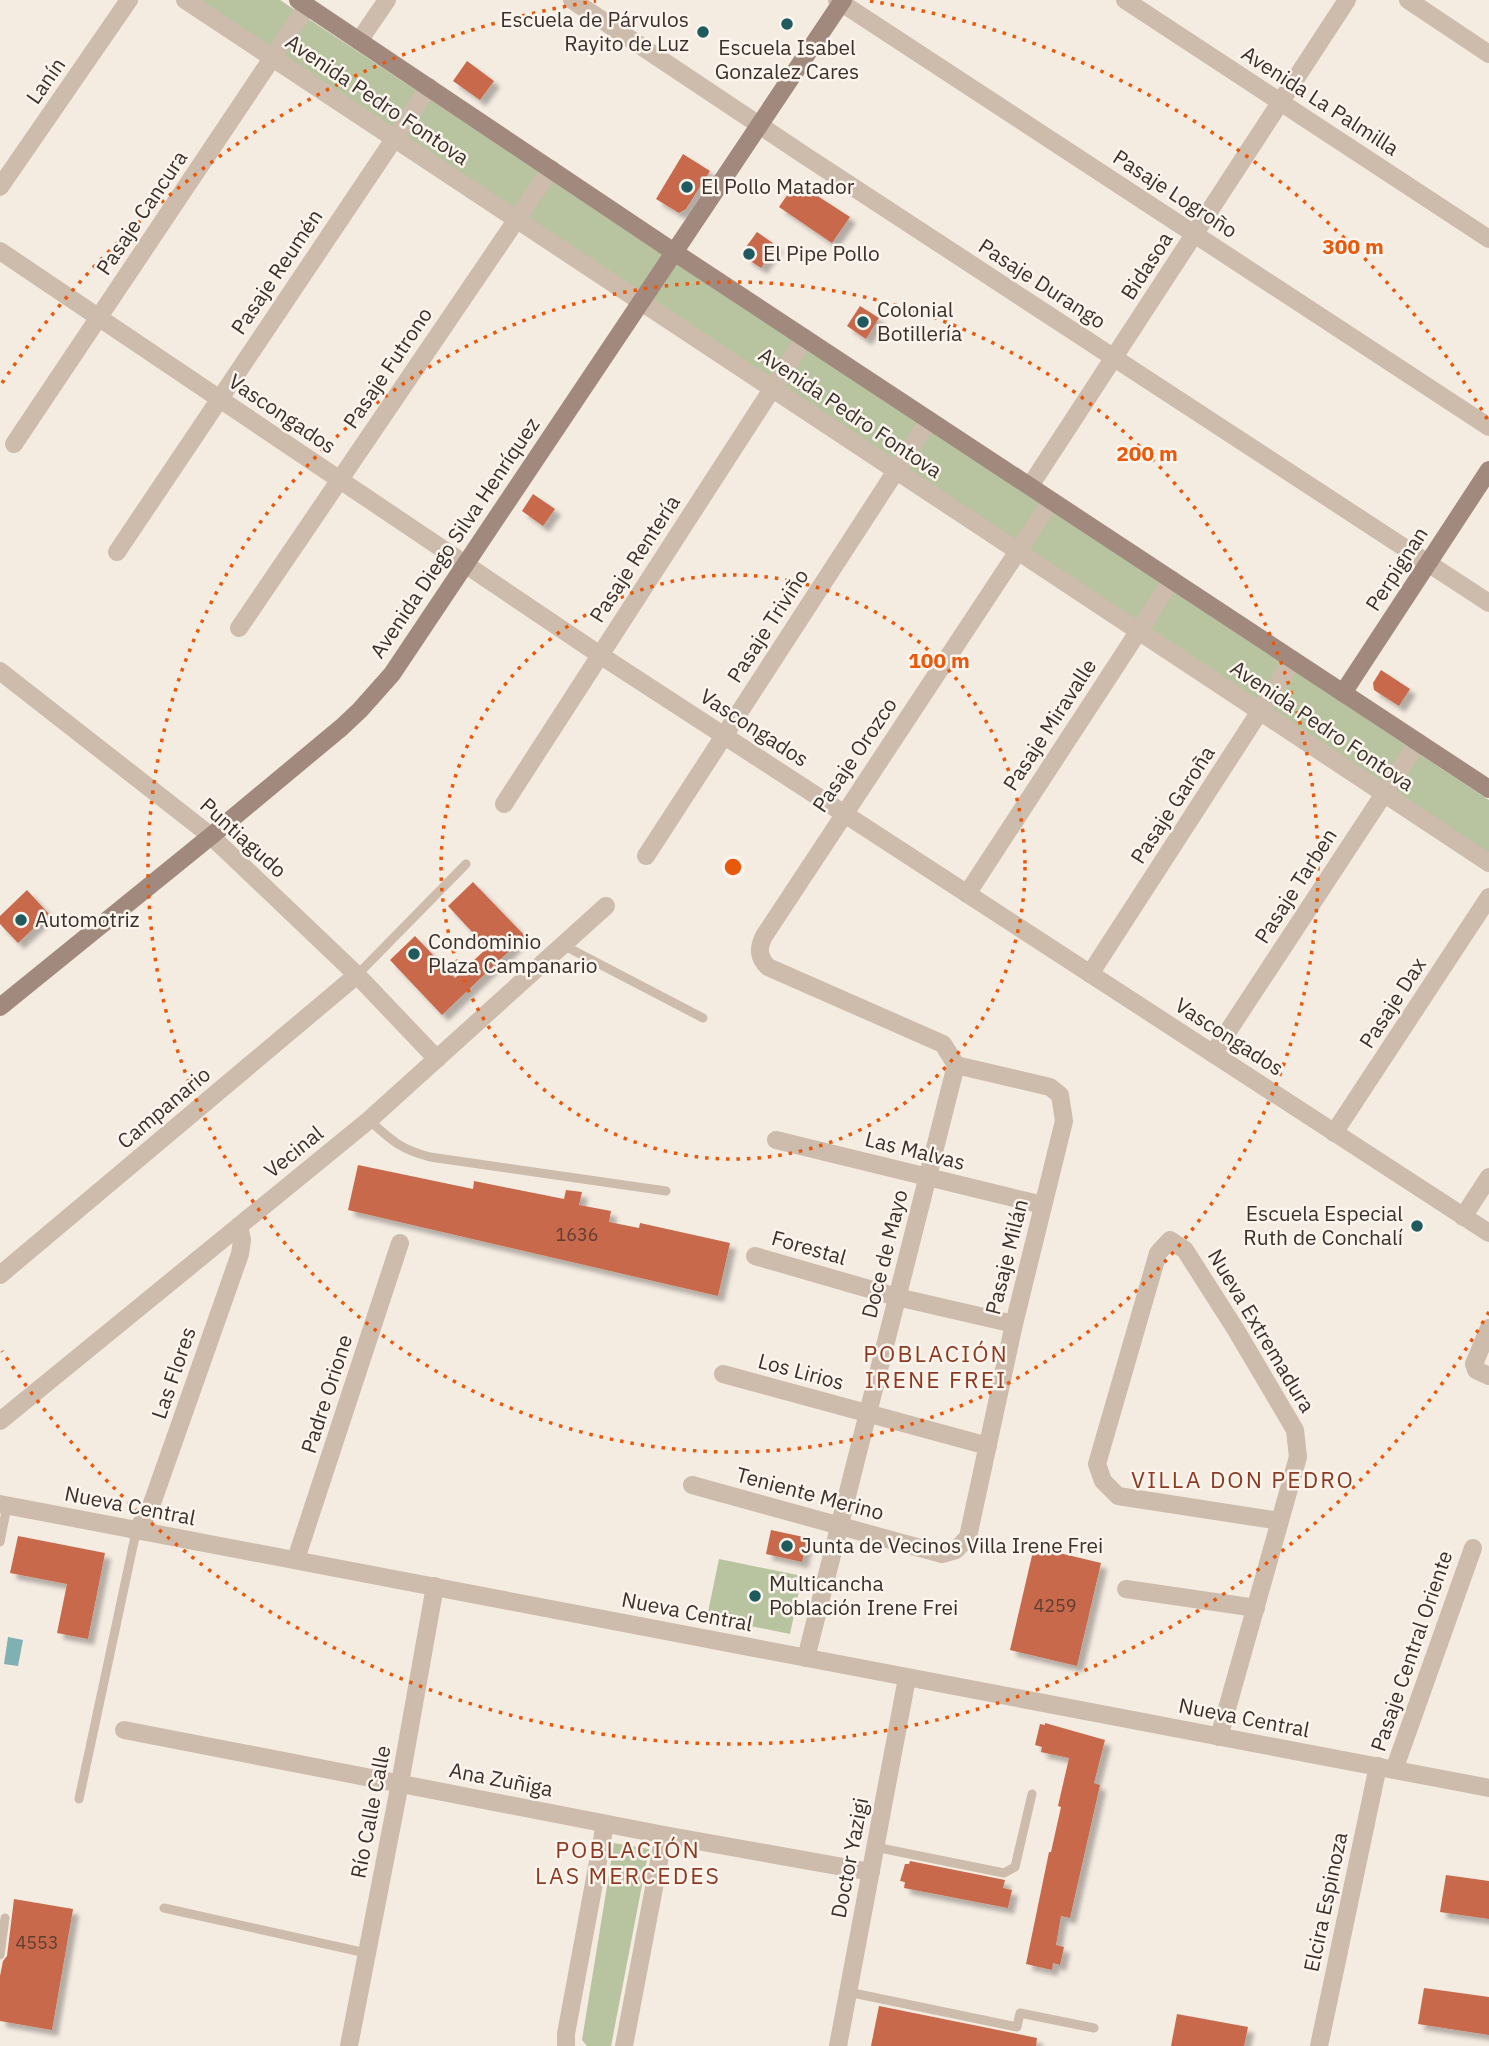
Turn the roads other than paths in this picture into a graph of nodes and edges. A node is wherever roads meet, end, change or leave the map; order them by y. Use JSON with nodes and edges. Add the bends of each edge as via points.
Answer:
{"nodes":[{"id":1,"x":129,"y":0,"type":"edge"},
{"id":2,"x":186,"y":0,"type":"edge"},
{"id":3,"x":387,"y":0,"type":"edge"},
{"id":4,"x":572,"y":0,"type":"edge"},
{"id":5,"x":1125,"y":0,"type":"edge"},
{"id":6,"x":1347,"y":0,"type":"edge"},
{"id":7,"x":1408,"y":0,"type":"edge"},
{"id":8,"x":840,"y":1,"type":"edge"},
{"id":9,"x":303,"y":3,"type":"edge"},
{"id":10,"x":359,"y":41,"type":"junction"},
{"id":11,"x":1489,"y":54,"type":"edge"},
{"id":12,"x":273,"y":58,"type":"junction"},
{"id":13,"x":429,"y":88,"type":"junction"},
{"id":14,"x":1281,"y":102,"type":"junction"},
{"id":15,"x":759,"y":125,"type":"junction"},
{"id":16,"x":395,"y":138,"type":"junction"},
{"id":17,"x":551,"y":169,"type":"junction"},
{"id":18,"x":0,"y":187,"type":"edge"},
{"id":19,"x":517,"y":219,"type":"junction"},
{"id":20,"x":1195,"y":234,"type":"junction"},
{"id":21,"x":1489,"y":239,"type":"edge"},
{"id":22,"x":0,"y":251,"type":"edge"},
{"id":23,"x":674,"y":252,"type":"junction"},
{"id":24,"x":641,"y":302,"type":"junction"},
{"id":25,"x":99,"y":318,"type":"junction"},
{"id":26,"x":805,"y":338,"type":"junction"},
{"id":27,"x":1114,"y":358,"type":"junction"},
{"id":28,"x":773,"y":389,"type":"junction"},
{"id":29,"x":219,"y":399,"type":"junction"},
{"id":30,"x":929,"y":420,"type":"junction"},
{"id":31,"x":1489,"y":427,"type":"edge"},
{"id":32,"x":14,"y":444,"type":"dead end"},
{"id":33,"x":1489,"y":470,"type":"edge"},
{"id":34,"x":896,"y":471,"type":"junction"},
{"id":35,"x":339,"y":481,"type":"junction"},
{"id":36,"x":1030,"y":486,"type":"junction"},
{"id":37,"x":1051,"y":501,"type":"junction"},
{"id":38,"x":1018,"y":551,"type":"junction"},
{"id":39,"x":117,"y":552,"type":"dead end"},
{"id":40,"x":1428,"y":563,"type":"junction"},
{"id":41,"x":464,"y":565,"type":"junction"},
{"id":42,"x":1172,"y":580,"type":"junction"},
{"id":43,"x":1489,"y":603,"type":"edge"},
{"id":44,"x":239,"y":628,"type":"dead end"},
{"id":45,"x":1139,"y":631,"type":"junction"},
{"id":46,"x":600,"y":655,"type":"junction"},
{"id":47,"x":1293,"y":660,"type":"junction"},
{"id":48,"x":0,"y":671,"type":"edge"},
{"id":49,"x":1343,"y":693,"type":"junction"},
{"id":50,"x":1260,"y":712,"type":"junction"},
{"id":51,"x":724,"y":736,"type":"junction"},
{"id":52,"x":1418,"y":742,"type":"junction"},
{"id":53,"x":1489,"y":789,"type":"edge"},
{"id":54,"x":1384,"y":794,"type":"junction"},
{"id":55,"x":504,"y":804,"type":"dead end"},
{"id":56,"x":843,"y":813,"type":"junction"},
{"id":57,"x":211,"y":836,"type":"junction"},
{"id":58,"x":646,"y":856,"type":"dead end"},
{"id":59,"x":1489,"y":863,"type":"edge"},
{"id":60,"x":466,"y":864,"type":"dead end"},
{"id":61,"x":967,"y":894,"type":"junction"},
{"id":62,"x":1489,"y":897,"type":"edge"},
{"id":63,"x":606,"y":905,"type":"dead end"},
{"id":64,"x":563,"y":945,"type":"junction"},
{"id":65,"x":1090,"y":974,"type":"junction"},
{"id":66,"x":357,"y":975,"type":"junction"},
{"id":67,"x":0,"y":1007,"type":"edge"},
{"id":68,"x":703,"y":1018,"type":"dead end"},
{"id":69,"x":1213,"y":1054,"type":"junction"},
{"id":70,"x":437,"y":1059,"type":"junction"},
{"id":71,"x":956,"y":1065,"type":"junction"},
{"id":72,"x":369,"y":1120,"type":"junction"},
{"id":73,"x":1334,"y":1133,"type":"junction"},
{"id":74,"x":776,"y":1140,"type":"dead end"},
{"id":75,"x":928,"y":1177,"type":"junction"},
{"id":76,"x":1489,"y":1177,"type":"edge"},
{"id":77,"x":666,"y":1191,"type":"dead end"},
{"id":78,"x":1043,"y":1205,"type":"junction"},
{"id":79,"x":1463,"y":1217,"type":"junction"},
{"id":80,"x":239,"y":1226,"type":"junction"},
{"id":81,"x":1489,"y":1233,"type":"edge"},
{"id":82,"x":400,"y":1243,"type":"dead end"},
{"id":83,"x":755,"y":1256,"type":"dead end"},
{"id":84,"x":0,"y":1275,"type":"edge"},
{"id":85,"x":897,"y":1297,"type":"junction"},
{"id":86,"x":1014,"y":1324,"type":"junction"},
{"id":87,"x":1489,"y":1328,"type":"edge"},
{"id":88,"x":723,"y":1374,"type":"dead end"},
{"id":89,"x":1489,"y":1376,"type":"edge"},
{"id":90,"x":868,"y":1414,"type":"junction"},
{"id":91,"x":0,"y":1421,"type":"edge"},
{"id":92,"x":988,"y":1446,"type":"junction"},
{"id":93,"x":692,"y":1485,"type":"dead end"},
{"id":94,"x":3,"y":1505,"type":"edge"},
{"id":95,"x":1280,"y":1521,"type":"junction"},
{"id":96,"x":840,"y":1526,"type":"junction"},
{"id":97,"x":136,"y":1532,"type":"junction"},
{"id":98,"x":0,"y":1542,"type":"edge"},
{"id":99,"x":1473,"y":1548,"type":"dead end"},
{"id":100,"x":956,"y":1550,"type":"joint"},
{"id":101,"x":296,"y":1559,"type":"junction"},
{"id":102,"x":435,"y":1586,"type":"junction"},
{"id":103,"x":1126,"y":1589,"type":"dead end"},
{"id":104,"x":1256,"y":1608,"type":"junction"},
{"id":105,"x":806,"y":1658,"type":"junction"},
{"id":106,"x":907,"y":1678,"type":"junction"},
{"id":107,"x":124,"y":1730,"type":"dead end"},
{"id":108,"x":1219,"y":1737,"type":"junction"},
{"id":109,"x":1386,"y":1768,"type":"junction"},
{"id":110,"x":400,"y":1783,"type":"junction"},
{"id":111,"x":1489,"y":1788,"type":"edge"},
{"id":112,"x":1031,"y":1794,"type":"dead end"},
{"id":113,"x":79,"y":1799,"type":"dead end"},
{"id":114,"x":605,"y":1824,"type":"junction"},
{"id":115,"x":664,"y":1835,"type":"junction"},
{"id":116,"x":875,"y":1847,"type":"junction"},
{"id":117,"x":871,"y":1871,"type":"junction"},
{"id":118,"x":164,"y":1908,"type":"dead end"},
{"id":119,"x":5,"y":1918,"type":"dead end"},
{"id":120,"x":366,"y":1953,"type":"junction"},
{"id":121,"x":0,"y":1955,"type":"edge"},
{"id":122,"x":848,"y":1993,"type":"junction"},
{"id":123,"x":1094,"y":2028,"type":"dead end"},
{"id":124,"x":349,"y":2046,"type":"edge"},
{"id":125,"x":566,"y":2046,"type":"edge"},
{"id":126,"x":624,"y":2046,"type":"edge"},
{"id":127,"x":838,"y":2046,"type":"edge"},
{"id":128,"x":1319,"y":2046,"type":"edge"}],
"edges":[{"from":1,"to":18,"type":"street","name":"Lanín"},
{"from":2,"to":12,"type":"street","name":"Avenida Pedro Fontova"},
{"from":3,"to":10,"type":"street"},
{"from":4,"to":15,"type":"street","name":"Pasaje Durango"},
{"from":5,"to":14,"type":"street","name":"Avenida La Palmilla"},
{"from":6,"to":14,"type":"street","name":"Bidasoa"},
{"from":7,"to":11,"type":"street"},
{"from":8,"to":15,"type":"main road","name":"Avenida Diego Silva Henríquez"},
{"from":8,"to":20,"type":"street","name":"Pasaje Logroño"},
{"from":9,"to":10,"type":"main road","name":"Avenida Pedro Fontova"},
{"from":9,"to":12,"type":"street","name":"Pasaje Cancura"},
{"from":10,"to":13,"type":"main road","name":"Avenida Pedro Fontova"},
{"from":12,"to":16,"type":"street","name":"Avenida Pedro Fontova"},
{"from":12,"to":25,"type":"street","name":"Pasaje Cancura"},
{"from":13,"to":16,"type":"street","name":"Pasaje Reumén"},
{"from":13,"to":17,"type":"main road","name":"Avenida Pedro Fontova"},
{"from":14,"to":20,"type":"street","name":"Bidasoa"},
{"from":14,"to":21,"type":"street","name":"Avenida La Palmilla"},
{"from":15,"to":23,"type":"main road","name":"Avenida Diego Silva Henríquez"},
{"from":15,"to":27,"type":"street","name":"Pasaje Durango"},
{"from":16,"to":19,"type":"street","name":"Avenida Pedro Fontova"},
{"from":16,"to":29,"type":"street","name":"Pasaje Reumén"},
{"from":17,"to":19,"type":"street","name":"Pasaje Futrono"},
{"from":17,"to":23,"type":"main road","name":"Avenida Pedro Fontova"},
{"from":19,"to":24,"type":"street","name":"Avenida Pedro Fontova"},
{"from":19,"to":35,"type":"street","name":"Pasaje Futrono"},
{"from":20,"to":27,"type":"street","name":"Bidasoa"},
{"from":20,"to":31,"type":"street","name":"Pasaje Logroño"},
{"from":22,"to":25,"type":"street","name":"Vascongados"},
{"from":23,"to":24,"type":"main road","name":"Avenida Diego Silva Henríquez"},
{"from":23,"to":26,"type":"main road","name":"Avenida Pedro Fontova"},
{"from":24,"to":28,"type":"street","name":"Avenida Pedro Fontova"},
{"from":24,"to":41,"type":"main road","name":"Avenida Diego Silva Henríquez"},
{"from":25,"to":29,"type":"street","name":"Vascongados"},
{"from":25,"to":32,"type":"street","name":"Pasaje Cancura"},
{"from":26,"to":28,"type":"street","name":"Pasaje Rentería"},
{"from":26,"to":30,"type":"main road","name":"Avenida Pedro Fontova"},
{"from":27,"to":36,"type":"street","name":"Bidasoa"},
{"from":27,"to":40,"type":"street","name":"Pasaje Durango"},
{"from":28,"to":34,"type":"street","name":"Avenida Pedro Fontova"},
{"from":28,"to":46,"type":"street","name":"Pasaje Rentería"},
{"from":29,"to":35,"type":"street","name":"Vascongados"},
{"from":29,"to":39,"type":"street","name":"Pasaje Reumén"},
{"from":30,"to":34,"type":"street","name":"Pasaje Triviño"},
{"from":30,"to":36,"type":"main road","name":"Avenida Pedro Fontova"},
{"from":33,"to":40,"type":"main road","name":"Perpignan"},
{"from":34,"to":38,"type":"street","name":"Avenida Pedro Fontova"},
{"from":34,"to":51,"type":"street","name":"Pasaje Triviño"},
{"from":35,"to":41,"type":"street","name":"Vascongados"},
{"from":35,"to":44,"type":"street","name":"Pasaje Futrono"},
{"from":36,"to":37,"type":"main road","name":"Avenida Pedro Fontova"},
{"from":37,"to":38,"type":"street","name":"Pasaje Orozco"},
{"from":37,"to":42,"type":"main road","name":"Avenida Pedro Fontova"},
{"from":38,"to":45,"type":"street","name":"Avenida Pedro Fontova"},
{"from":38,"to":56,"type":"street","name":"Pasaje Orozco"},
{"from":40,"to":43,"type":"street","name":"Pasaje Durango"},
{"from":40,"to":49,"type":"main road","name":"Perpignan"},
{"from":41,"to":46,"type":"street","name":"Vascongados"},
{"from":41,"to":57,"type":"main road","name":"Avenida Diego Silva Henríquez","via":[[392,674],[360,710]]},
{"from":42,"to":45,"type":"street","name":"Pasaje Miravalle"},
{"from":42,"to":47,"type":"main road","name":"Avenida Pedro Fontova"},
{"from":45,"to":50,"type":"street","name":"Avenida Pedro Fontova"},
{"from":45,"to":61,"type":"street","name":"Pasaje Miravalle"},
{"from":46,"to":51,"type":"street","name":"Vascongados"},
{"from":46,"to":55,"type":"street","name":"Pasaje Rentería"},
{"from":47,"to":49,"type":"main road","name":"Avenida Pedro Fontova"},
{"from":47,"to":50,"type":"street","name":"Pasaje Garoña"},
{"from":48,"to":57,"type":"street","name":"Puntiagudo"},
{"from":49,"to":52,"type":"main road","name":"Avenida Pedro Fontova"},
{"from":50,"to":54,"type":"street","name":"Avenida Pedro Fontova"},
{"from":50,"to":65,"type":"street","name":"Pasaje Garoña"},
{"from":51,"to":56,"type":"street","name":"Vascongados"},
{"from":51,"to":58,"type":"street","name":"Pasaje Triviño"},
{"from":52,"to":53,"type":"main road","name":"Avenida Pedro Fontova"},
{"from":52,"to":54,"type":"street","name":"Pasaje Tarben"},
{"from":54,"to":59,"type":"street","name":"Avenida Pedro Fontova"},
{"from":54,"to":69,"type":"street","name":"Pasaje Tarben"},
{"from":56,"to":61,"type":"street","name":"Vascongados"},
{"from":56,"to":71,"type":"street","name":"Pasaje Orozco","via":[[760,944],[760,956],[768,967],[943,1044]]},
{"from":57,"to":66,"type":"street","name":"Puntiagudo"},
{"from":57,"to":67,"type":"main road","name":"Avenida Diego Silva Henríquez"},
{"from":60,"to":66,"type":"lane"},
{"from":61,"to":65,"type":"street","name":"Vascongados"},
{"from":62,"to":73,"type":"street","name":"Pasaje Dax"},
{"from":63,"to":64,"type":"street","name":"Vecinal"},
{"from":64,"to":68,"type":"lane"},
{"from":64,"to":70,"type":"street","name":"Vecinal"},
{"from":65,"to":69,"type":"street","name":"Vascongados"},
{"from":66,"to":70,"type":"street","name":"Puntiagudo"},
{"from":66,"to":84,"type":"street","name":"Campanario"},
{"from":69,"to":73,"type":"street","name":"Vascongados"},
{"from":70,"to":72,"type":"street","name":"Vecinal"},
{"from":71,"to":75,"type":"street","name":"Doce de Mayo"},
{"from":71,"to":78,"type":"street","name":"Pasaje Milán","via":[[1050,1087],[1060,1095],[1064,1121]]},
{"from":72,"to":77,"type":"lane","via":[[393,1142],[430,1157]]},
{"from":72,"to":80,"type":"street","name":"Vecinal"},
{"from":73,"to":79,"type":"street","name":"Vascongados"},
{"from":74,"to":75,"type":"street","name":"Las Malvas"},
{"from":75,"to":78,"type":"street","name":"Las Malvas"},
{"from":75,"to":85,"type":"street","name":"Doce de Mayo"},
{"from":76,"to":79,"type":"street"},
{"from":78,"to":86,"type":"street","name":"Pasaje Milán"},
{"from":79,"to":81,"type":"street","name":"Vascongados"},
{"from":80,"to":91,"type":"street","name":"Vecinal"},
{"from":80,"to":97,"type":"street","name":"Las Flores","via":[[240,1254],[150,1509]]},
{"from":82,"to":101,"type":"street","name":"Padre Orione"},
{"from":83,"to":85,"type":"street","name":"Forestal"},
{"from":85,"to":86,"type":"street","name":"Forestal"},
{"from":85,"to":90,"type":"street","name":"Doce de Mayo"},
{"from":86,"to":92,"type":"street","name":"Pasaje Milán"},
{"from":87,"to":89,"type":"street","via":[[1474,1364]]},
{"from":88,"to":90,"type":"street","name":"Los Lirios"},
{"from":90,"to":92,"type":"street","name":"Los Lirios"},
{"from":90,"to":96,"type":"street","name":"Doce de Mayo"},
{"from":92,"to":100,"type":"street","name":"Pasaje Milán","via":[[968,1537]]},
{"from":93,"to":96,"type":"street","name":"Teniente Merino"},
{"from":94,"to":97,"type":"street","name":"Nueva Central"},
{"from":94,"to":98,"type":"lane"},
{"from":95,"to":95,"type":"street","name":"Nueva Extremadura","via":[[1298,1457],[1295,1430],[1185,1250],[1170,1240],[1157,1253],[1097,1464],[1102,1481],[1118,1496]]},
{"from":95,"to":104,"type":"street","name":"Nueva Extremadura"},
{"from":96,"to":100,"type":"street","name":"Teniente Merino","via":[[942,1554]]},
{"from":96,"to":105,"type":"street","name":"Doce de Mayo"},
{"from":97,"to":101,"type":"street","name":"Nueva Central"},
{"from":97,"to":113,"type":"lane"},
{"from":99,"to":109,"type":"street","name":"Pasaje Central Oriente"},
{"from":101,"to":102,"type":"street","name":"Nueva Central"},
{"from":102,"to":105,"type":"street","name":"Nueva Central"},
{"from":102,"to":110,"type":"street","name":"Río Calle Calle"},
{"from":103,"to":104,"type":"street"},
{"from":104,"to":108,"type":"street","name":"Nueva Extremadura"},
{"from":105,"to":106,"type":"street","name":"Nueva Central"},
{"from":106,"to":108,"type":"street","name":"Nueva Central"},
{"from":106,"to":116,"type":"street","name":"Doctor Yazigi"},
{"from":107,"to":110,"type":"street","name":"Ana Zuñiga"},
{"from":108,"to":109,"type":"street","name":"Nueva Central"},
{"from":109,"to":111,"type":"street","name":"Nueva Central"},
{"from":109,"to":128,"type":"street","name":"Elcira Espinoza"},
{"from":110,"to":114,"type":"street","name":"Ana Zuñiga"},
{"from":110,"to":120,"type":"street","name":"Río Calle Calle"},
{"from":112,"to":116,"type":"lane","via":[[1015,1867],[1004,1872]]},
{"from":114,"to":115,"type":"street","name":"Ana Zuñiga"},
{"from":114,"to":125,"type":"street"},
{"from":115,"to":117,"type":"street","name":"Ana Zuñiga"},
{"from":115,"to":126,"type":"street"},
{"from":116,"to":117,"type":"street","name":"Doctor Yazigi"},
{"from":117,"to":122,"type":"street","name":"Doctor Yazigi"},
{"from":118,"to":120,"type":"lane"},
{"from":119,"to":121,"type":"lane"},
{"from":120,"to":124,"type":"street","name":"Río Calle Calle"},
{"from":122,"to":123,"type":"lane","via":[[1017,2027],[1020,2013]]},
{"from":122,"to":127,"type":"street","name":"Doctor Yazigi"}]}
